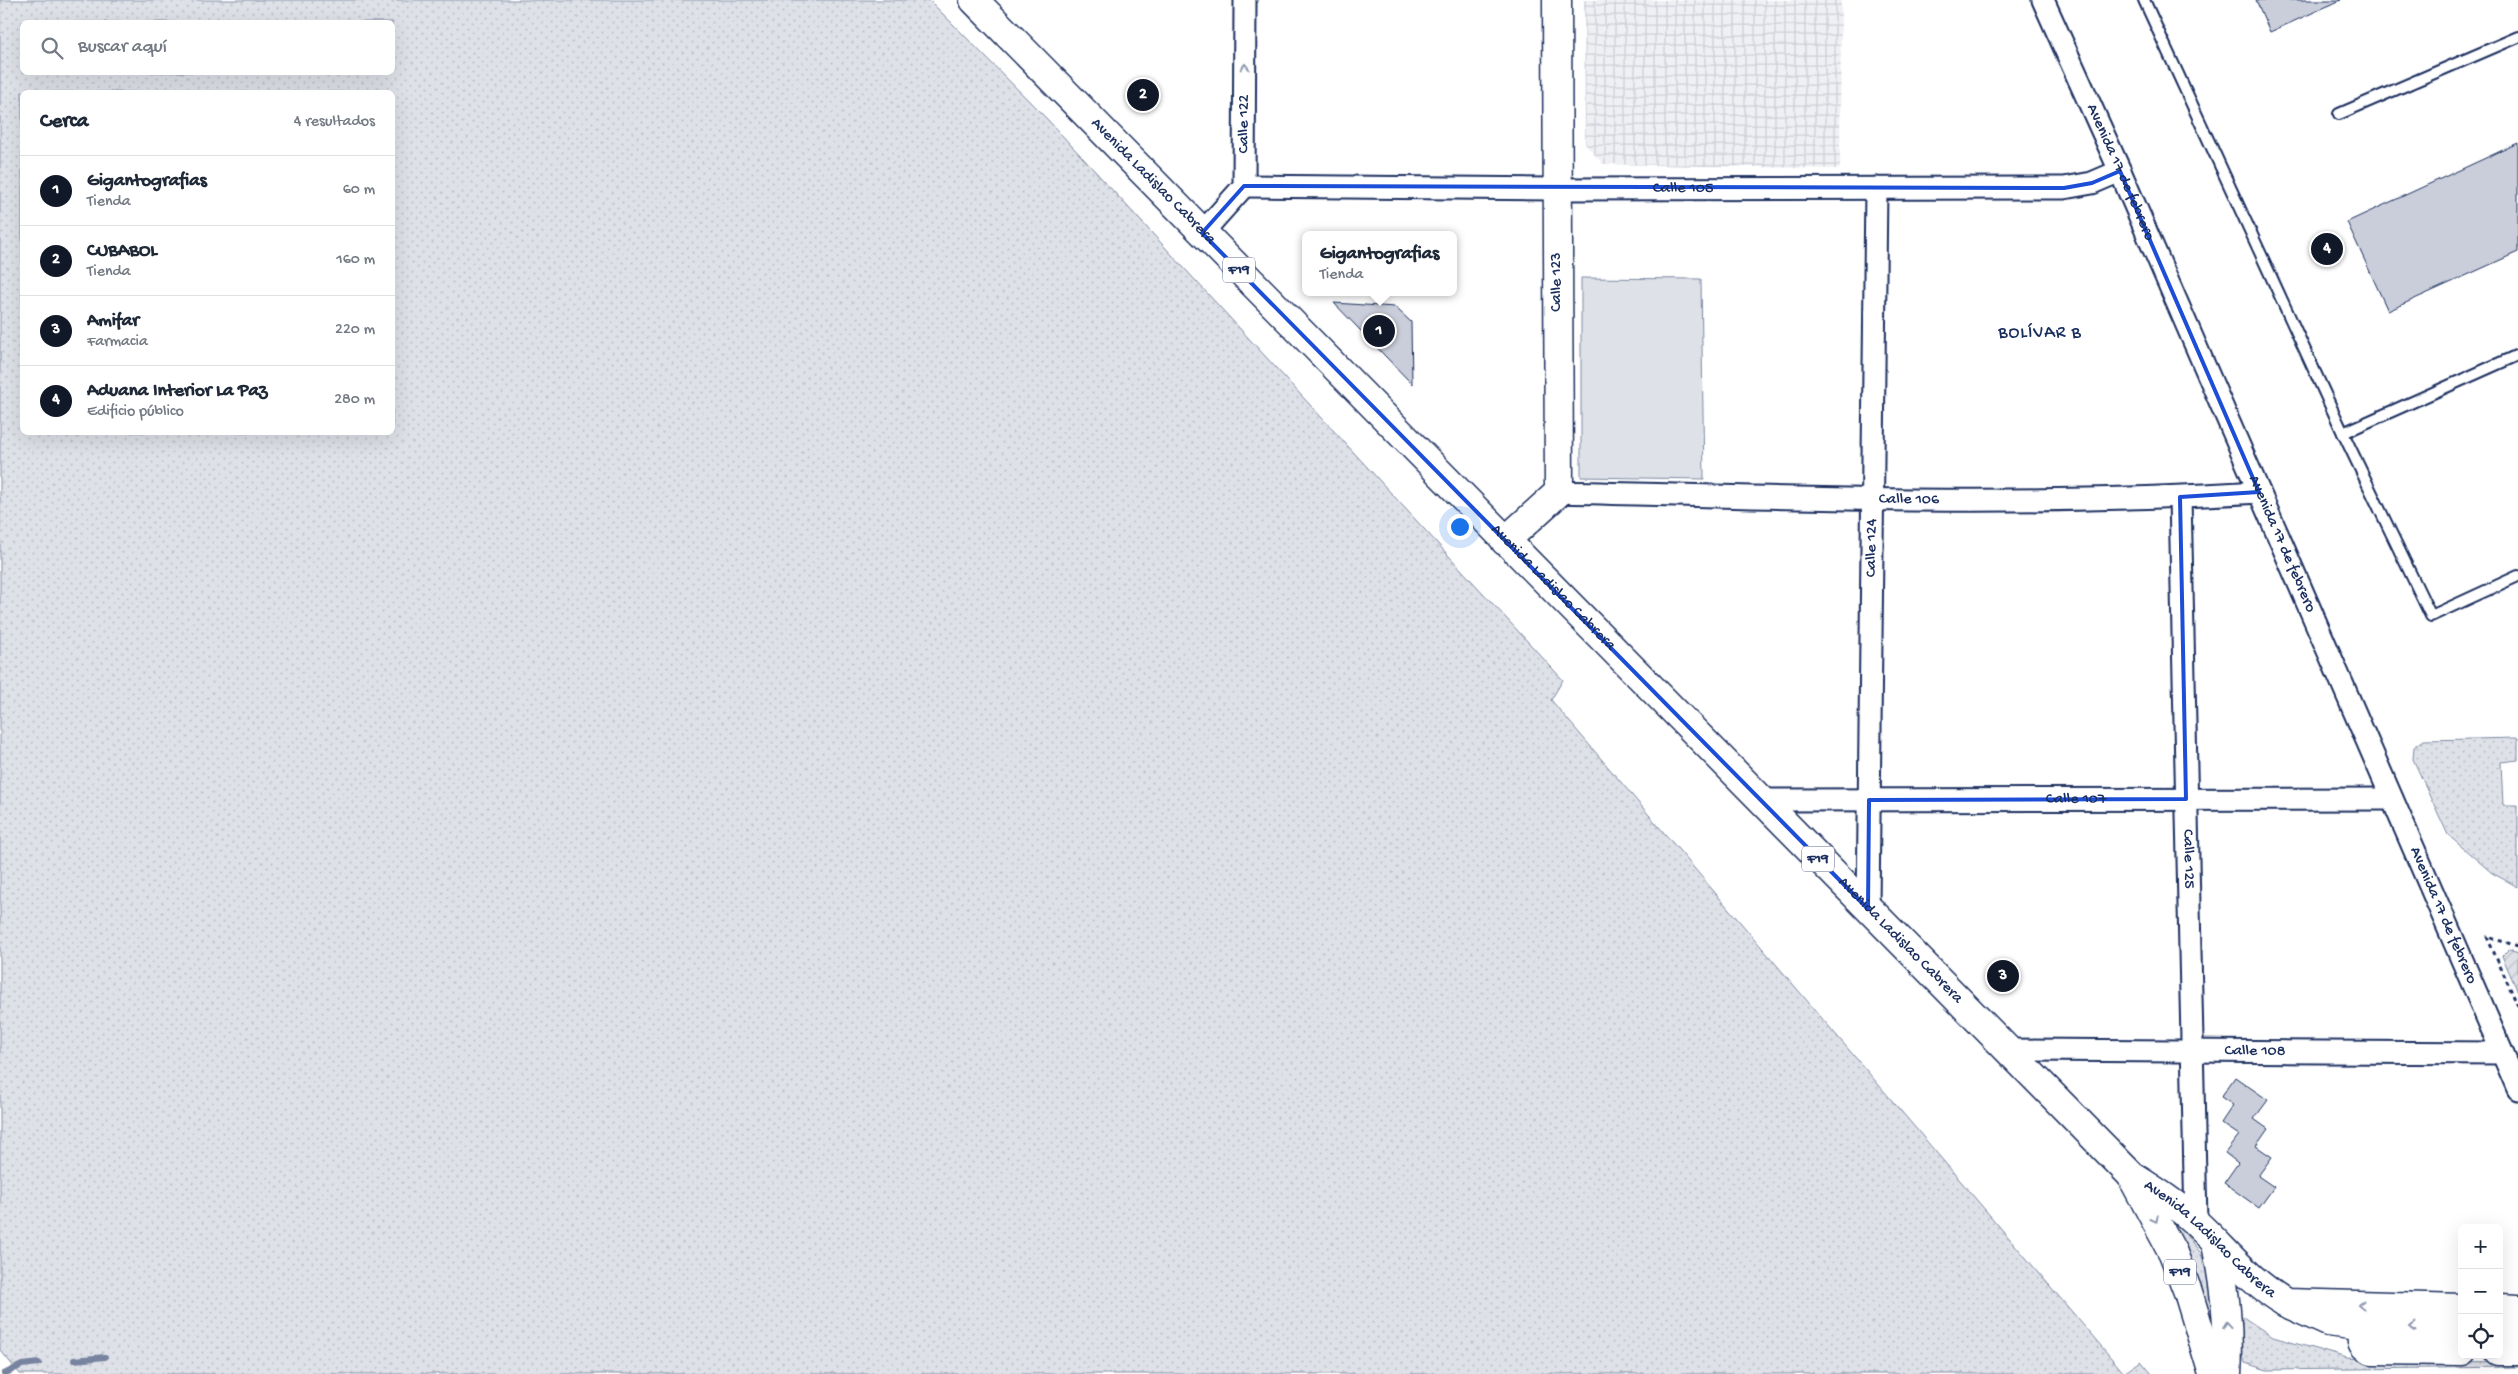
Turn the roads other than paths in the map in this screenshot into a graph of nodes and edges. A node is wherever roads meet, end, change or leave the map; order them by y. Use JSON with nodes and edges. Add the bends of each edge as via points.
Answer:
{"nodes":[{"id":1,"x":974,"y":0,"type":"edge"},
{"id":2,"x":1245,"y":0,"type":"edge"},
{"id":3,"x":1556,"y":0,"type":"edge"},
{"id":4,"x":2043,"y":0,"type":"edge"},
{"id":5,"x":2144,"y":0,"type":"edge"},
{"id":6,"x":2518,"y":37,"type":"edge"},
{"id":7,"x":2339,"y":114,"type":"dead end"},
{"id":8,"x":2120,"y":171,"type":"junction"},
{"id":9,"x":1244,"y":186,"type":"junction"},
{"id":10,"x":1876,"y":188,"type":"junction"},
{"id":11,"x":1556,"y":189,"type":"junction"},
{"id":12,"x":1202,"y":233,"type":"junction"},
{"id":13,"x":2518,"y":355,"type":"edge"},
{"id":14,"x":2343,"y":433,"type":"junction"},
{"id":15,"x":1559,"y":492,"type":"junction"},
{"id":16,"x":2259,"y":492,"type":"junction"},
{"id":17,"x":2180,"y":497,"type":"junction"},
{"id":18,"x":1873,"y":500,"type":"junction"},
{"id":19,"x":1505,"y":541,"type":"junction"},
{"id":20,"x":2518,"y":576,"type":"edge"},
{"id":21,"x":2392,"y":799,"type":"junction"},
{"id":22,"x":1760,"y":800,"type":"junction"},
{"id":23,"x":1870,"y":800,"type":"junction"},
{"id":24,"x":2186,"y":800,"type":"junction"},
{"id":25,"x":1868,"y":909,"type":"junction"},
{"id":26,"x":2007,"y":1050,"type":"junction"},
{"id":27,"x":2190,"y":1051,"type":"junction"},
{"id":28,"x":2502,"y":1053,"type":"junction"},
{"id":29,"x":2518,"y":1089,"type":"edge"},
{"id":30,"x":2132,"y":1176,"type":"junction"},
{"id":31,"x":2196,"y":1222,"type":"junction"},
{"id":32,"x":2216,"y":1244,"type":"junction"},
{"id":33,"x":2286,"y":1303,"type":"junction"},
{"id":34,"x":2458,"y":1308,"type":"edge"},
{"id":35,"x":2503,"y":1308,"type":"edge"},
{"id":36,"x":2518,"y":1309,"type":"edge"},
{"id":37,"x":2458,"y":1328,"type":"edge"},
{"id":38,"x":2503,"y":1328,"type":"edge"},
{"id":39,"x":2518,"y":1328,"type":"edge"},
{"id":40,"x":2369,"y":1339,"type":"junction"},
{"id":41,"x":2458,"y":1350,"type":"edge"},
{"id":42,"x":2503,"y":1351,"type":"edge"},
{"id":43,"x":2518,"y":1352,"type":"edge"},
{"id":44,"x":2213,"y":1374,"type":"edge"},
{"id":45,"x":2227,"y":1374,"type":"edge"}],
"edges":[{"from":1,"to":12,"type":"main road","name":"Avenida Ladislao Cabrera","number":"F19"},
{"from":9,"to":2,"type":"street","name":"Calle 122","one_way":true},
{"from":3,"to":11,"type":"main road","name":"Calle 123"},
{"from":4,"to":8,"type":"street","name":"Avenida 17 de febrero"},
{"from":5,"to":14,"type":"lane"},
{"from":6,"to":7,"type":"lane"},
{"from":8,"to":10,"type":"street","name":"Calle 105","via":[[2092,183],[2064,188]]},
{"from":8,"to":16,"type":"street","name":"Avenida 17 de febrero"},
{"from":9,"to":11,"type":"street","name":"Calle 105"},
{"from":9,"to":12,"type":"street"},
{"from":10,"to":11,"type":"street","name":"Calle 105"},
{"from":10,"to":18,"type":"street","name":"Calle 124"},
{"from":11,"to":15,"type":"main road","name":"Calle 123"},
{"from":12,"to":19,"type":"main road","name":"Avenida Ladislao Cabrera","number":"F19"},
{"from":13,"to":14,"type":"lane"},
{"from":14,"to":20,"type":"lane","via":[[2431,616]]},
{"from":15,"to":18,"type":"street","name":"Calle 106"},
{"from":15,"to":19,"type":"main road"},
{"from":16,"to":17,"type":"street","name":"Calle 106"},
{"from":16,"to":21,"type":"street","name":"Avenida 17 de febrero"},
{"from":17,"to":18,"type":"street","name":"Calle 106"},
{"from":17,"to":24,"type":"street","name":"Calle 125"},
{"from":18,"to":23,"type":"street","name":"Calle 124"},
{"from":19,"to":22,"type":"main road","name":"Avenida Ladislao Cabrera","number":"F19"},
{"from":21,"to":24,"type":"street","name":"Calle 107"},
{"from":21,"to":28,"type":"street","name":"Avenida 17 de febrero"},
{"from":22,"to":23,"type":"street","name":"Calle 107"},
{"from":22,"to":25,"type":"main road","name":"Avenida Ladislao Cabrera","number":"F19"},
{"from":23,"to":24,"type":"street","name":"Calle 107"},
{"from":23,"to":25,"type":"street","name":"Calle 124"},
{"from":24,"to":27,"type":"street","name":"Calle 125"},
{"from":25,"to":26,"type":"main road","name":"Avenida Ladislao Cabrera","number":"F19"},
{"from":26,"to":27,"type":"street","name":"Calle 108"},
{"from":26,"to":30,"type":"main road","name":"Avenida Ladislao Cabrera","number":"F19"},
{"from":27,"to":28,"type":"street","name":"Calle 108"},
{"from":27,"to":31,"type":"street","name":"Calle 125"},
{"from":28,"to":29,"type":"street","name":"Avenida 17 de febrero"},
{"from":30,"to":31,"type":"main road","name":"Avenida Ladislao Cabrera","number":"F19","via":[[2169,1199]]},
{"from":30,"to":44,"type":"main road","name":"Avenida Ladislao Cabrera","number":"F19","one_way":true,"via":[[2176,1261]]},
{"from":31,"to":32,"type":"main road","name":"Avenida Ladislao Cabrera","number":"F19"},
{"from":32,"to":33,"type":"main road","name":"Avenida Ladislao Cabrera","number":"F19","via":[[2263,1289]]},
{"from":45,"to":32,"type":"main road","one_way":true,"via":[[2229,1344]]},
{"from":34,"to":33,"type":"main road","name":"Avenida Ladislao Cabrera","number":"F19","one_way":true},
{"from":33,"to":40,"type":"main road","name":"Avenida Ladislao Cabrera","number":"F19"},
{"from":35,"to":36,"type":"main road"},
{"from":37,"to":40,"type":"main road","name":"Avenida Ladislao Cabrera","number":"F19","one_way":true},
{"from":38,"to":39,"type":"main road"},
{"from":40,"to":41,"type":"main road","name":"Avenida Ladislao Cabrera","number":"F19"},
{"from":42,"to":43,"type":"main road"}]}
